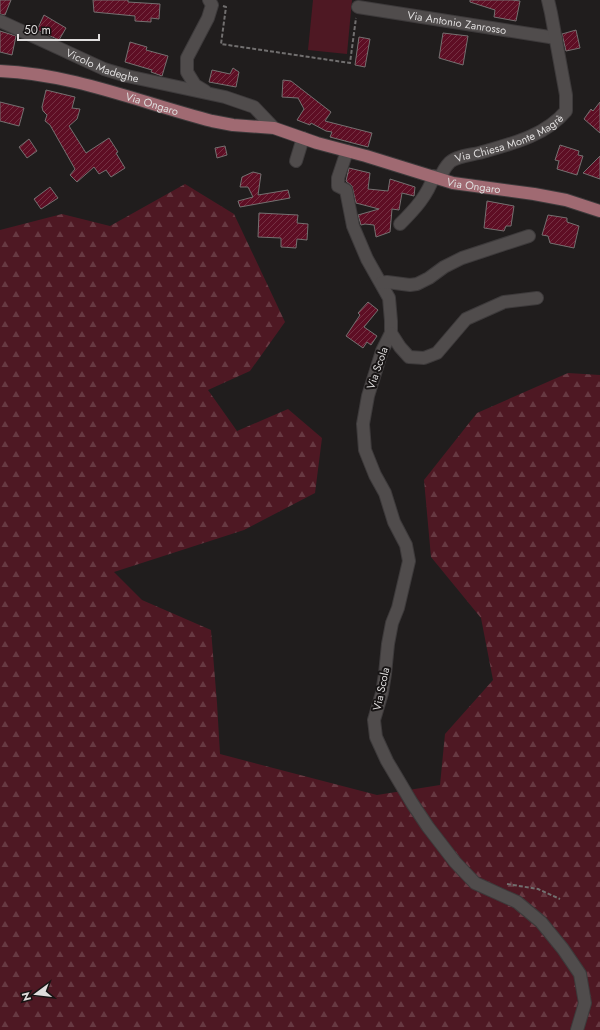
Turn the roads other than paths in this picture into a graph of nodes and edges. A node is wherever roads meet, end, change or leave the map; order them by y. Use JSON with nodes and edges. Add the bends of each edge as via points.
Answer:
{"nodes":[{"id":1,"x":548,"y":0,"type":"edge"},
{"id":2,"x":211,"y":3,"type":"edge"},
{"id":3,"x":358,"y":7,"type":"road end"},
{"id":4,"x":0,"y":21,"type":"edge"},
{"id":5,"x":556,"y":38,"type":"junction"},
{"id":6,"x":0,"y":71,"type":"edge"},
{"id":7,"x":210,"y":94,"type":"junction"},
{"id":8,"x":274,"y":128,"type":"junction"},
{"id":9,"x":303,"y":138,"type":"junction"},
{"id":10,"x":347,"y":151,"type":"junction"},
{"id":11,"x":296,"y":161,"type":"dead end"},
{"id":12,"x":437,"y":177,"type":"junction"},
{"id":13,"x":600,"y":211,"type":"edge"},
{"id":14,"x":400,"y":224,"type":"dead end"},
{"id":15,"x":529,"y":236,"type":"dead end"},
{"id":16,"x":381,"y":283,"type":"junction"},
{"id":17,"x":537,"y":298,"type":"dead end"},
{"id":18,"x":391,"y":333,"type":"junction"},
{"id":19,"x":577,"y":1030,"type":"edge"}],
"edges":[{"from":1,"to":5,"type":"street","name":"Via Chiesa Monte Magrè"},
{"from":2,"to":7,"type":"street","name":"Vicolo Madeghe","via":[[208,18],[187,58],[187,72],[195,85]]},
{"from":3,"to":5,"type":"street","name":"Via Antonio Zanrosso"},
{"from":4,"to":7,"type":"street","name":"Vicolo Madeghe","via":[[104,69]]},
{"from":5,"to":12,"type":"street","name":"Via Chiesa Monte Magrè","via":[[566,95],[566,112],[533,136],[450,162]]},
{"from":6,"to":8,"type":"main road","name":"Via Ongaro","via":[[40,74],[75,82],[212,121]]},
{"from":7,"to":8,"type":"street","name":"Vicolo Madeghe","via":[[254,107]]},
{"from":8,"to":9,"type":"main road","name":"Via Ongaro"},
{"from":9,"to":10,"type":"main road","name":"Via Ongaro"},
{"from":9,"to":11,"type":"street"},
{"from":10,"to":12,"type":"main road","name":"Via Ongaro"},
{"from":10,"to":16,"type":"street","name":"Via Scola","via":[[338,186],[346,190],[353,226]]},
{"from":12,"to":13,"type":"main road","name":"Via Ongaro","via":[[453,183],[566,200]]},
{"from":12,"to":14,"type":"street","via":[[417,207]]},
{"from":15,"to":16,"type":"street","via":[[462,258],[417,284]]},
{"from":16,"to":18,"type":"street","name":"Via Scola","via":[[389,298]]},
{"from":17,"to":18,"type":"street","via":[[504,302],[466,319],[437,353],[424,358],[409,357]]},
{"from":18,"to":19,"type":"street","name":"Via Scola","via":[[382,351],[368,396],[363,424],[365,450],[385,493],[410,561],[392,622],[386,674],[374,720],[376,737],[412,803],[455,862],[475,883],[517,902],[541,922],[563,949],[580,974],[584,996],[585,1003]]}]}
